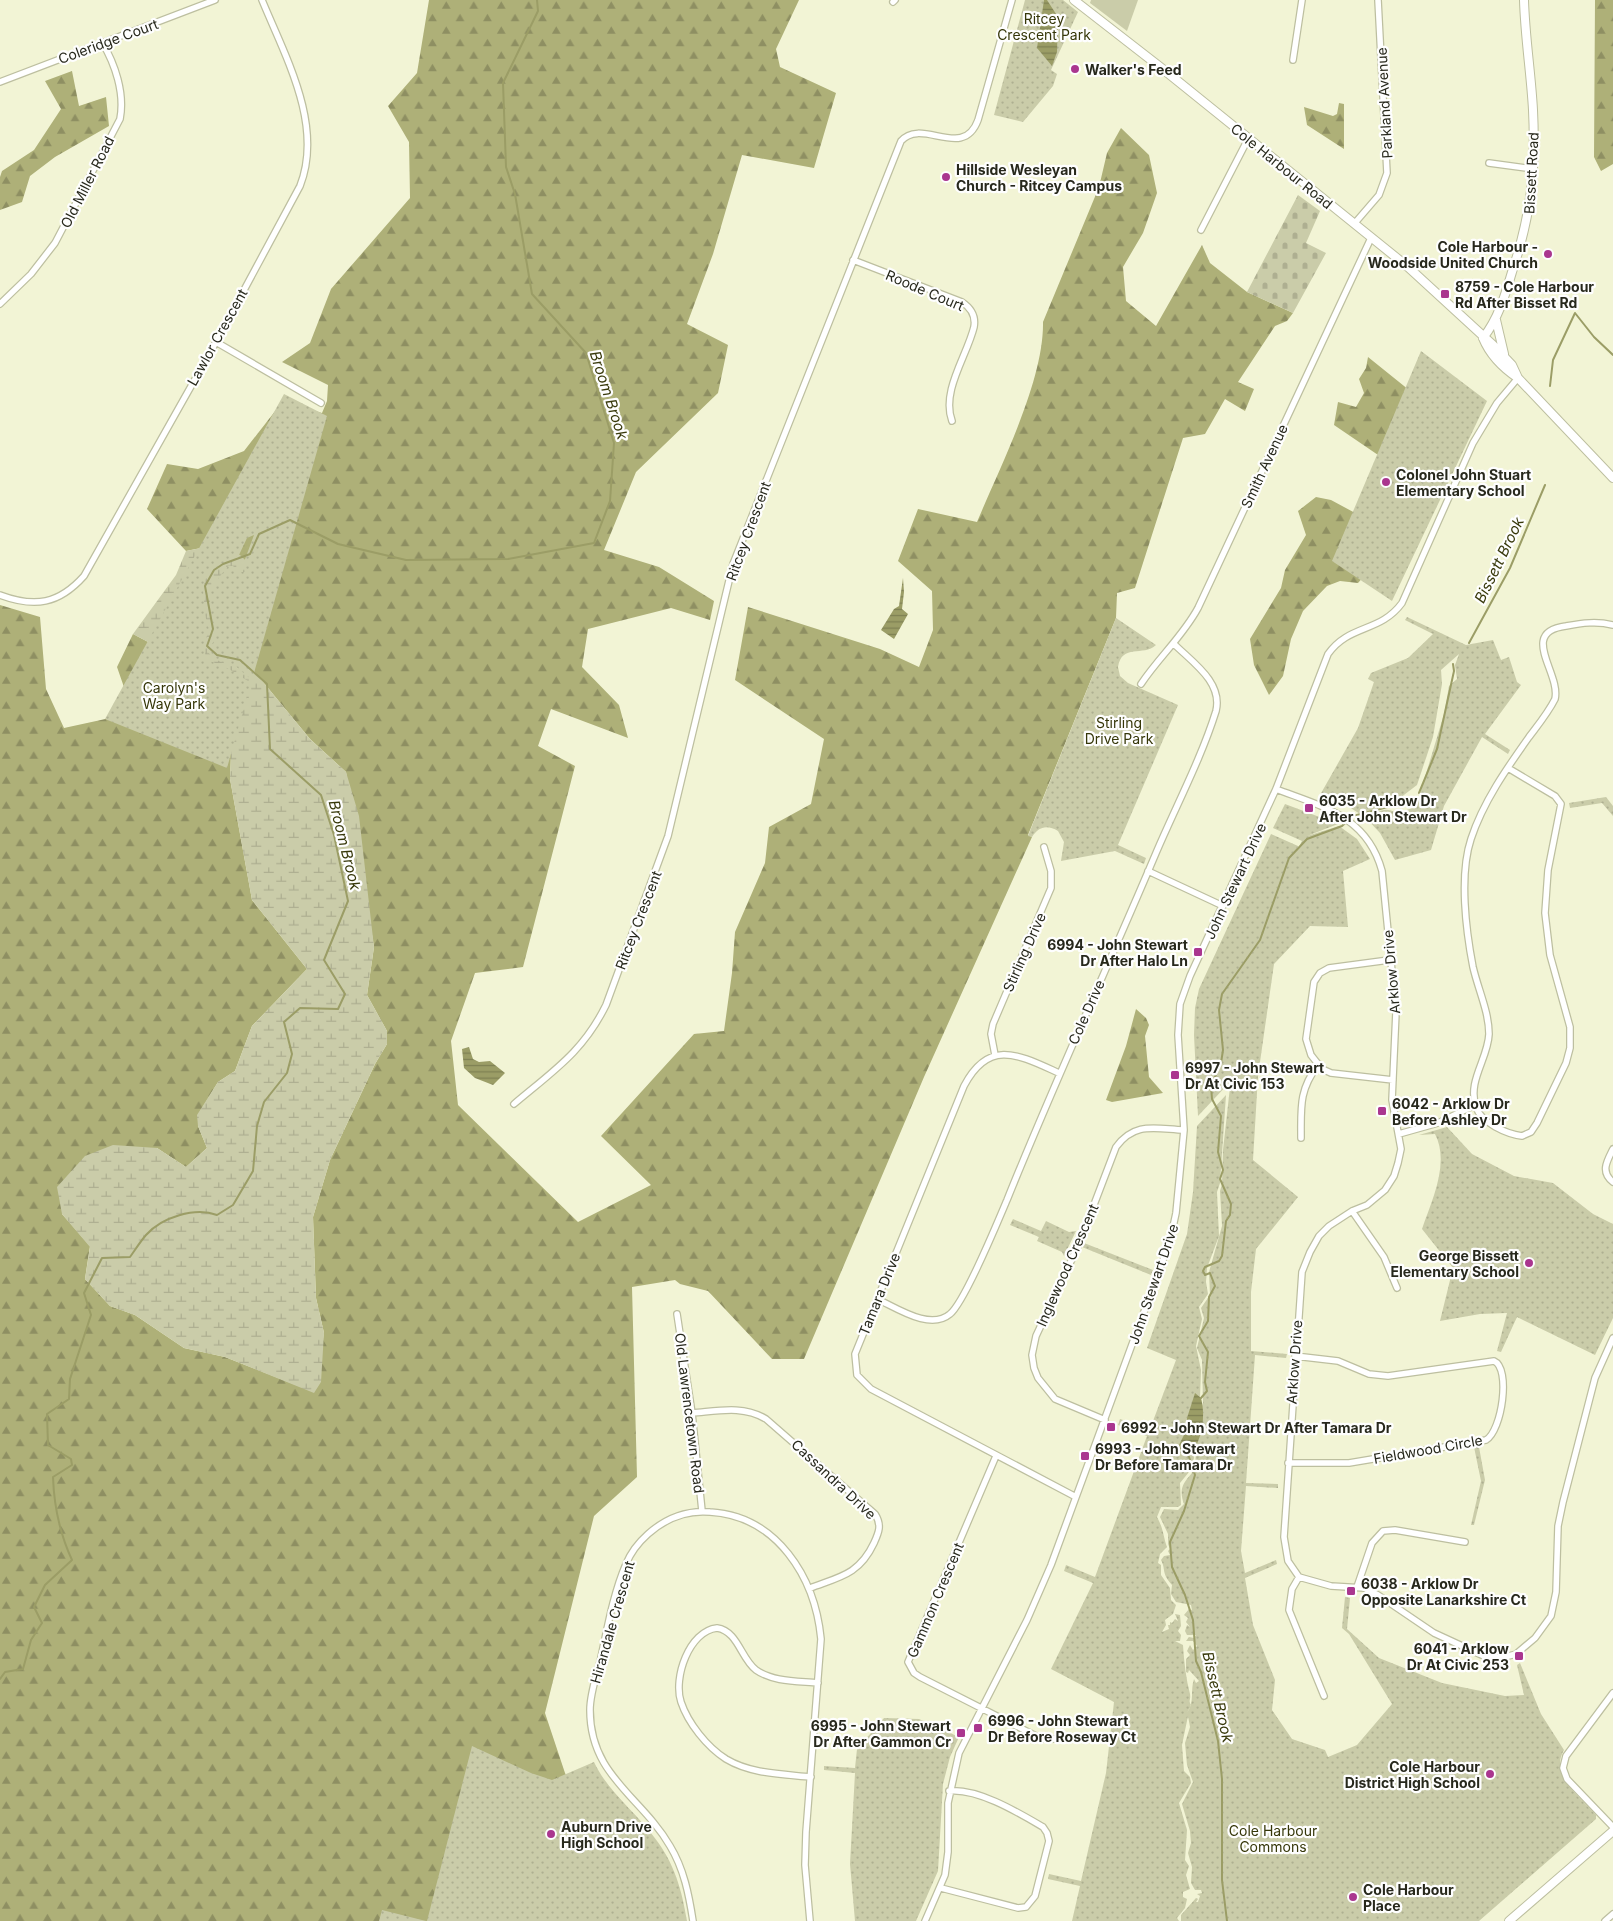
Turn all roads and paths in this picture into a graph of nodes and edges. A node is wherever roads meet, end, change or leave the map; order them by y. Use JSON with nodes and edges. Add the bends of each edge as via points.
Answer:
{"nodes":[{"id":1,"x":215,"y":0,"type":"edge"},
{"id":2,"x":262,"y":0,"type":"edge"},
{"id":3,"x":1012,"y":0,"type":"edge"},
{"id":4,"x":1074,"y":0,"type":"edge"},
{"id":5,"x":1302,"y":0,"type":"edge"},
{"id":6,"x":1378,"y":0,"type":"edge"},
{"id":7,"x":1524,"y":0,"type":"edge"},
{"id":8,"x":102,"y":42,"type":"junction"},
{"id":9,"x":1292,"y":60,"type":"dead end"},
{"id":10,"x":0,"y":82,"type":"edge"},
{"id":11,"x":1248,"y":139,"type":"junction"},
{"id":12,"x":1489,"y":163,"type":"dead end"},
{"id":13,"x":1534,"y":168,"type":"junction"},
{"id":14,"x":1354,"y":224,"type":"junction"},
{"id":15,"x":1201,"y":230,"type":"dead end"},
{"id":16,"x":1371,"y":238,"type":"junction"},
{"id":17,"x":853,"y":260,"type":"junction"},
{"id":18,"x":0,"y":304,"type":"edge"},
{"id":19,"x":1496,"y":320,"type":"junction"},
{"id":20,"x":1483,"y":338,"type":"junction"},
{"id":21,"x":216,"y":342,"type":"junction"},
{"id":22,"x":1505,"y":357,"type":"junction"},
{"id":23,"x":1518,"y":378,"type":"junction"},
{"id":24,"x":321,"y":403,"type":"dead end"},
{"id":25,"x":952,"y":421,"type":"dead end"},
{"id":26,"x":1613,"y":478,"type":"edge"},
{"id":27,"x":0,"y":595,"type":"edge"},
{"id":28,"x":1613,"y":625,"type":"edge"},
{"id":29,"x":1174,"y":644,"type":"junction"},
{"id":30,"x":1141,"y":684,"type":"dead end"},
{"id":31,"x":1508,"y":768,"type":"junction"},
{"id":32,"x":1276,"y":789,"type":"junction"},
{"id":33,"x":1044,"y":847,"type":"dead end"},
{"id":34,"x":1148,"y":871,"type":"junction"},
{"id":35,"x":1223,"y":906,"type":"junction"},
{"id":36,"x":1390,"y":960,"type":"junction"},
{"id":37,"x":995,"y":1055,"type":"junction"},
{"id":38,"x":1318,"y":1065,"type":"junction"},
{"id":39,"x":1059,"y":1072,"type":"junction"},
{"id":40,"x":1392,"y":1080,"type":"junction"},
{"id":41,"x":514,"y":1104,"type":"dead end"},
{"id":42,"x":1475,"y":1104,"type":"junction"},
{"id":43,"x":1184,"y":1130,"type":"junction"},
{"id":44,"x":1399,"y":1134,"type":"junction"},
{"id":45,"x":1301,"y":1138,"type":"dead end"},
{"id":46,"x":1613,"y":1149,"type":"edge"},
{"id":47,"x":1613,"y":1182,"type":"edge"},
{"id":48,"x":1352,"y":1211,"type":"junction"},
{"id":49,"x":1397,"y":1288,"type":"dead end"},
{"id":50,"x":877,"y":1299,"type":"junction"},
{"id":51,"x":677,"y":1314,"type":"dead end"},
{"id":52,"x":1613,"y":1338,"type":"edge"},
{"id":53,"x":1295,"y":1356,"type":"junction"},
{"id":54,"x":692,"y":1413,"type":"junction"},
{"id":55,"x":1105,"y":1420,"type":"junction"},
{"id":56,"x":996,"y":1456,"type":"junction"},
{"id":57,"x":1288,"y":1463,"type":"junction"},
{"id":58,"x":1076,"y":1497,"type":"junction"},
{"id":59,"x":702,"y":1511,"type":"junction"},
{"id":60,"x":1465,"y":1542,"type":"dead end"},
{"id":61,"x":1299,"y":1577,"type":"junction"},
{"id":62,"x":1357,"y":1587,"type":"junction"},
{"id":63,"x":810,"y":1588,"type":"junction"},
{"id":64,"x":818,"y":1683,"type":"junction"},
{"id":65,"x":1613,"y":1693,"type":"edge"},
{"id":66,"x":1324,"y":1696,"type":"dead end"},
{"id":67,"x":982,"y":1708,"type":"junction"},
{"id":68,"x":1063,"y":1739,"type":"dead end"},
{"id":69,"x":811,"y":1777,"type":"junction"},
{"id":70,"x":949,"y":1792,"type":"junction"},
{"id":71,"x":1613,"y":1829,"type":"edge"},
{"id":72,"x":941,"y":1888,"type":"junction"},
{"id":73,"x":1613,"y":1914,"type":"edge"},
{"id":74,"x":694,"y":1921,"type":"edge"},
{"id":75,"x":810,"y":1921,"type":"edge"},
{"id":76,"x":925,"y":1921,"type":"edge"},
{"id":77,"x":1509,"y":1921,"type":"edge"},
{"id":78,"x":1606,"y":1921,"type":"edge"}],
"edges":[{"from":1,"to":8,"type":"street","name":"Coleridge Court"},
{"from":2,"to":21,"type":"street","name":"Lawlor Crescent","via":[[305,112],[308,158],[298,191]]},
{"from":3,"to":17,"type":"street","name":"Ritcey Crescent","via":[[975,127],[959,138],[918,134],[902,140]]},
{"from":4,"to":11,"type":"main road","name":"Cole Harbour Road"},
{"from":5,"to":9,"type":"street"},
{"from":6,"to":14,"type":"street","name":"Parkland Avenue","via":[[1387,173],[1379,194]]},
{"from":7,"to":13,"type":"main road","name":"Bissett Road"},
{"from":8,"to":10,"type":"street","name":"Coleridge Court"},
{"from":8,"to":18,"type":"street","name":"Old Miller Road","via":[[118,80],[120,119],[55,243],[31,274]]},
{"from":11,"to":14,"type":"main road","name":"Cole Harbour Road"},
{"from":11,"to":15,"type":"street"},
{"from":12,"to":13,"type":"street"},
{"from":13,"to":19,"type":"main road","name":"Bissett Road","via":[[1528,220]]},
{"from":14,"to":16,"type":"main road","name":"Cole Harbour Road"},
{"from":16,"to":20,"type":"main road","name":"Cole Harbour Road","via":[[1432,287]]},
{"from":16,"to":29,"type":"street","name":"Smith Avenue","via":[[1198,608]]},
{"from":17,"to":25,"type":"street","name":"Roode Court","via":[[962,302],[972,312],[973,332],[949,401]]},
{"from":17,"to":41,"type":"street","name":"Ritcey Crescent","via":[[733,564],[670,830],[606,1005],[595,1028],[576,1051]]},
{"from":19,"to":20,"type":"main road","name":"Bissett Road"},
{"from":19,"to":22,"type":"main road"},
{"from":20,"to":22,"type":"main road","name":"Cole Harbour Road"},
{"from":20,"to":23,"type":"main road","name":"Cole Harbour Road","via":[[1488,350]]},
{"from":21,"to":24,"type":"street"},
{"from":21,"to":27,"type":"street","name":"Lawlor Crescent","via":[[84,576],[66,593],[46,601],[26,603]]},
{"from":22,"to":23,"type":"main road","name":"Cole Harbour Road"},
{"from":23,"to":26,"type":"main road","name":"Cole Harbour Road"},
{"from":23,"to":32,"type":"street","name":"John Stewart Drive","via":[[1497,403],[1473,443],[1402,603],[1384,621],[1342,638],[1328,654]]},
{"from":28,"to":31,"type":"street","via":[[1594,622],[1560,626],[1544,636],[1543,645],[1555,699]]},
{"from":29,"to":30,"type":"street","name":"Smith Avenue","via":[[1154,664]]},
{"from":29,"to":34,"type":"street","name":"Cole Drive","via":[[1213,684],[1217,707]]},
{"from":31,"to":42,"type":"street","via":[[1488,799],[1468,851],[1468,926],[1473,967],[1489,1033],[1475,1084]]},
{"from":31,"to":42,"type":"street","via":[[1555,796],[1561,804],[1548,870],[1546,913],[1550,955],[1570,1027],[1570,1048],[1534,1129],[1528,1133],[1519,1136],[1491,1124]]},
{"from":32,"to":35,"type":"street","name":"John Stewart Drive"},
{"from":32,"to":36,"type":"street","name":"Arklow Drive","via":[[1347,819],[1372,846],[1382,871]]},
{"from":33,"to":37,"type":"street","name":"Stirling Drive","via":[[1050,866],[1051,888],[993,1024],[991,1034]]},
{"from":34,"to":35,"type":"street"},
{"from":34,"to":39,"type":"street","name":"Cole Drive"},
{"from":35,"to":43,"type":"street","name":"John Stewart Drive","via":[[1180,1004],[1178,1035]]},
{"from":36,"to":38,"type":"street","via":[[1329,968],[1318,976],[1314,982],[1306,1038],[1309,1052]]},
{"from":36,"to":40,"type":"street","name":"Arklow Drive","via":[[1396,1017]]},
{"from":37,"to":39,"type":"street","via":[[1017,1055]]},
{"from":37,"to":50,"type":"street","name":"Tamara Drive","via":[[978,1064],[964,1086]]},
{"from":38,"to":40,"type":"street","via":[[1334,1074]]},
{"from":38,"to":45,"type":"street","via":[[1309,1077],[1301,1099]]},
{"from":39,"to":50,"type":"street","name":"Cole Drive","via":[[999,1218],[956,1308],[940,1319],[923,1319]]},
{"from":40,"to":44,"type":"street","name":"Arklow Drive","via":[[1392,1100]]},
{"from":42,"to":44,"type":"street","via":[[1438,1123]]},
{"from":43,"to":55,"type":"street","name":"John Stewart Drive","via":[[1170,1241]]},
{"from":43,"to":55,"type":"street","name":"Inglewood Crescent","via":[[1139,1129],[1121,1140],[1076,1252],[1036,1336],[1032,1355],[1034,1368],[1046,1390],[1066,1405]]},
{"from":44,"to":48,"type":"street","name":"Arklow Drive","via":[[1398,1162],[1390,1183],[1368,1205]]},
{"from":46,"to":47,"type":"street","via":[[1605,1168],[1606,1175]]},
{"from":48,"to":49,"type":"street","via":[[1384,1257]]},
{"from":48,"to":53,"type":"street","name":"Arklow Drive","via":[[1319,1236],[1305,1262],[1299,1288]]},
{"from":50,"to":56,"type":"street","name":"Tamara Drive","via":[[855,1354],[855,1368],[861,1380],[877,1392]]},
{"from":51,"to":54,"type":"street","name":"Old Lawrencetown Road"},
{"from":52,"to":62,"type":"street","via":[[1595,1378],[1563,1502],[1558,1526],[1555,1604],[1551,1616],[1535,1638],[1516,1654],[1488,1657],[1434,1633],[1378,1595]]},
{"from":53,"to":57,"type":"street","name":"Arklow Drive"},
{"from":53,"to":57,"type":"street","name":"Fieldwood Circle","via":[[1338,1361],[1369,1374],[1388,1376],[1494,1360],[1502,1372],[1502,1398],[1497,1428],[1486,1440],[1350,1463]]},
{"from":54,"to":59,"type":"street","name":"Old Lawrencetown Road"},
{"from":54,"to":63,"type":"street","name":"Cassandra Drive","via":[[738,1409],[757,1413],[875,1514],[879,1533],[862,1564],[841,1577]]},
{"from":55,"to":58,"type":"street","name":"John Stewart Drive"},
{"from":56,"to":58,"type":"street","name":"Tamara Drive"},
{"from":56,"to":67,"type":"street","name":"Gammon Crescent","via":[[908,1660],[914,1673]]},
{"from":57,"to":61,"type":"street","name":"Arklow Drive","via":[[1284,1549]]},
{"from":58,"to":67,"type":"street","name":"John Stewart Drive","via":[[1037,1596]]},
{"from":59,"to":63,"type":"street","name":"Hirandale Crescent","via":[[730,1513],[760,1526],[782,1545]]},
{"from":59,"to":74,"type":"street","name":"Hirandale Crescent","via":[[684,1514],[658,1526],[629,1557],[610,1618],[590,1707],[592,1735],[601,1761],[670,1846],[687,1885]]},
{"from":60,"to":62,"type":"street","via":[[1395,1530],[1383,1531],[1372,1543]]},
{"from":61,"to":62,"type":"street","via":[[1331,1586]]},
{"from":61,"to":66,"type":"street","via":[[1292,1589],[1289,1610]]},
{"from":63,"to":64,"type":"street","name":"Hirandale Crescent","via":[[821,1639]]},
{"from":64,"to":69,"type":"street","name":"Hirandale Crescent"},
{"from":64,"to":69,"type":"street","via":[[762,1674],[748,1661],[730,1633],[717,1628],[705,1632],[691,1646],[679,1686],[685,1711],[708,1744],[726,1759],[761,1772]]},
{"from":65,"to":71,"type":"street","via":[[1566,1756],[1563,1766],[1567,1779]]},
{"from":67,"to":68,"type":"street","name":"Gammon Crescent","via":[[1042,1739]]},
{"from":67,"to":70,"type":"street","name":"John Stewart Drive","via":[[960,1753]]},
{"from":69,"to":75,"type":"street","name":"Hirandale Crescent","via":[[804,1865]]},
{"from":70,"to":72,"type":"street","name":"John Stewart Drive","via":[[948,1852]]},
{"from":70,"to":72,"type":"street","via":[[974,1794],[998,1804],[1043,1827],[1048,1841],[1036,1894],[1026,1906],[1018,1908]]},
{"from":71,"to":77,"type":"main road"},
{"from":72,"to":76,"type":"street","name":"John Stewart Drive"},
{"from":73,"to":78,"type":"street"}]}
